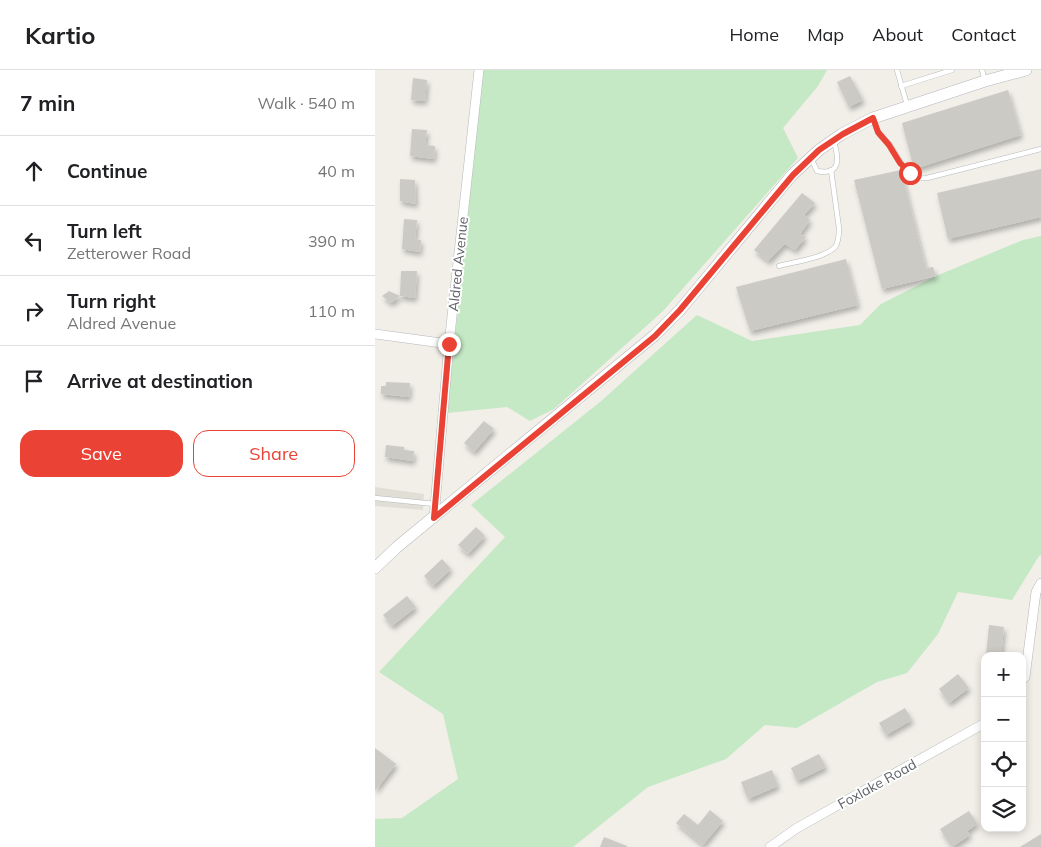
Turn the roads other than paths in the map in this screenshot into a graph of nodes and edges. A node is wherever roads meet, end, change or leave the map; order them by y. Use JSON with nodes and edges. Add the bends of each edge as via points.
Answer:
{"nodes":[{"id":1,"x":479,"y":70,"type":"edge"},
{"id":2,"x":897,"y":70,"type":"edge"},
{"id":3,"x":952,"y":70,"type":"edge"},
{"id":4,"x":1026,"y":70,"type":"edge"},
{"id":5,"x":983,"y":76,"type":"edge"},
{"id":6,"x":901,"y":86,"type":"junction"},
{"id":7,"x":908,"y":107,"type":"junction"},
{"id":8,"x":873,"y":118,"type":"junction"},
{"id":9,"x":833,"y":140,"type":"junction"},
{"id":10,"x":1041,"y":149,"type":"edge"},
{"id":11,"x":811,"y":158,"type":"junction"},
{"id":12,"x":831,"y":170,"type":"junction"},
{"id":13,"x":779,"y":266,"type":"dead end"},
{"id":14,"x":375,"y":334,"type":"edge"},
{"id":15,"x":449,"y":344,"type":"junction"},
{"id":16,"x":375,"y":498,"type":"edge"},
{"id":17,"x":435,"y":504,"type":"junction"},
{"id":18,"x":434,"y":518,"type":"junction"},
{"id":19,"x":375,"y":568,"type":"edge"},
{"id":20,"x":1041,"y":583,"type":"edge"},
{"id":21,"x":1026,"y":669,"type":"edge"},
{"id":22,"x":981,"y":725,"type":"edge"},
{"id":23,"x":770,"y":847,"type":"edge"}],
"edges":[{"from":1,"to":15,"type":"street","name":"Aldred Avenue"},
{"from":2,"to":6,"type":"lane"},
{"from":3,"to":6,"type":"lane"},
{"from":4,"to":5,"type":"street"},
{"from":5,"to":7,"type":"street"},
{"from":6,"to":7,"type":"lane"},
{"from":7,"to":8,"type":"street"},
{"from":8,"to":9,"type":"street"},
{"from":8,"to":10,"type":"lane","via":[[878,132],[900,163],[919,179]]},
{"from":9,"to":11,"type":"street"},
{"from":9,"to":12,"type":"lane","via":[[838,160]]},
{"from":11,"to":12,"type":"lane","via":[[817,171]]},
{"from":11,"to":18,"type":"street","via":[[655,336]]},
{"from":12,"to":13,"type":"lane","via":[[839,228],[835,246],[822,254]]},
{"from":14,"to":15,"type":"street"},
{"from":15,"to":17,"type":"street","name":"Aldred Avenue"},
{"from":16,"to":17,"type":"lane"},
{"from":17,"to":18,"type":"street","name":"Aldred Avenue"},
{"from":18,"to":19,"type":"street"},
{"from":20,"to":21,"type":"street","via":[[1036,592]]},
{"from":22,"to":23,"type":"street","name":"Foxlake Road","via":[[797,828]]}]}
